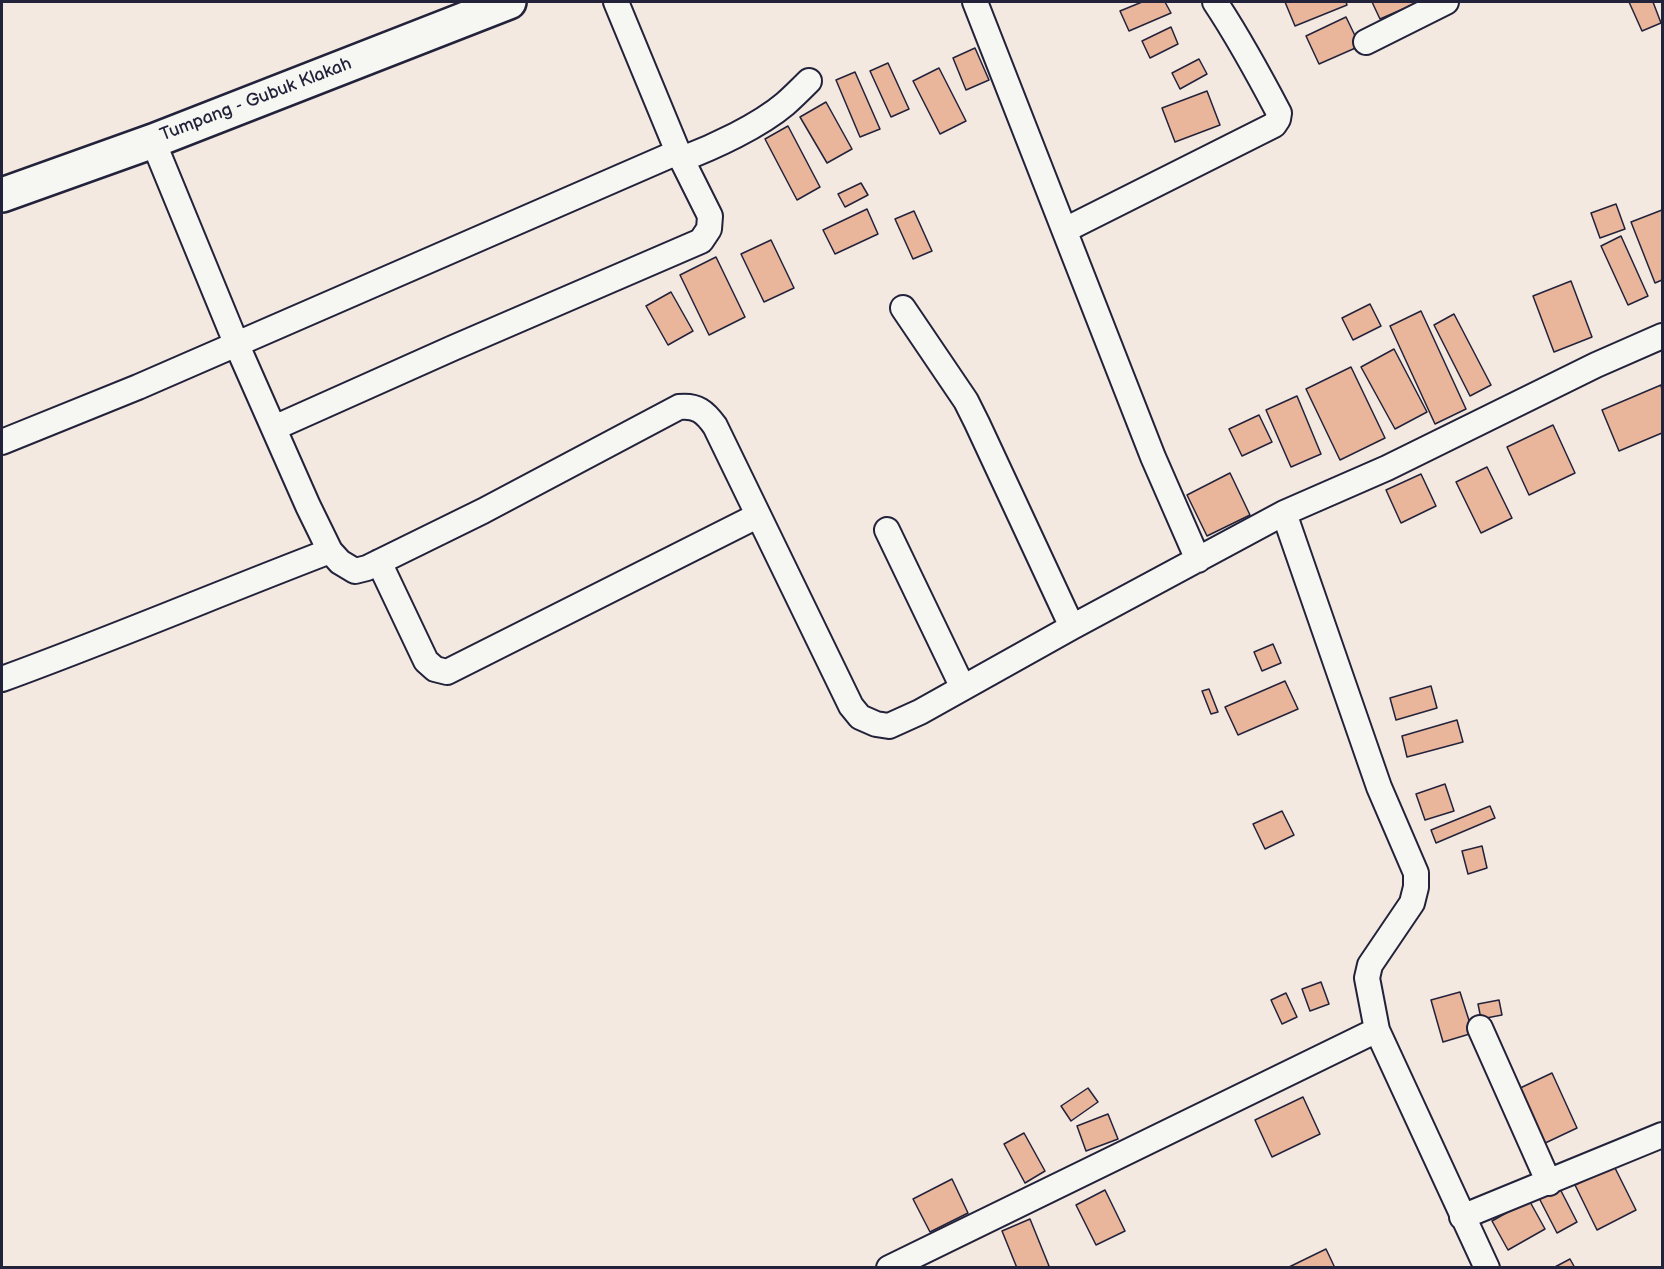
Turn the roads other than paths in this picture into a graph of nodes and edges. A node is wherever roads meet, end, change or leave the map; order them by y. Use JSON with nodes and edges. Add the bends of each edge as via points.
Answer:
{"nodes":[{"id":1,"x":509,"y":2,"type":"edge"},
{"id":2,"x":616,"y":2,"type":"edge"},
{"id":3,"x":975,"y":2,"type":"edge"},
{"id":4,"x":1215,"y":2,"type":"edge"},
{"id":5,"x":1446,"y":2,"type":"edge"},
{"id":6,"x":1366,"y":42,"type":"dead end"},
{"id":7,"x":809,"y":81,"type":"dead end"},
{"id":8,"x":153,"y":141,"type":"junction"},
{"id":9,"x":680,"y":156,"type":"junction"},
{"id":10,"x":2,"y":195,"type":"edge"},
{"id":11,"x":1065,"y":230,"type":"junction"},
{"id":12,"x":903,"y":309,"type":"dead end"},
{"id":13,"x":1662,"y":336,"type":"edge"},
{"id":14,"x":236,"y":343,"type":"junction"},
{"id":15,"x":274,"y":428,"type":"junction"},
{"id":16,"x":2,"y":442,"type":"edge"},
{"id":17,"x":1284,"y":513,"type":"junction"},
{"id":18,"x":757,"y":516,"type":"junction"},
{"id":19,"x":887,"y":530,"type":"dead end"},
{"id":20,"x":330,"y":551,"type":"junction"},
{"id":21,"x":1198,"y":560,"type":"junction"},
{"id":22,"x":379,"y":562,"type":"junction"},
{"id":23,"x":1072,"y":627,"type":"junction"},
{"id":24,"x":2,"y":679,"type":"edge"},
{"id":25,"x":963,"y":688,"type":"junction"},
{"id":26,"x":1480,"y":1028,"type":"dead end"},
{"id":27,"x":1377,"y":1030,"type":"junction"},
{"id":28,"x":1662,"y":1135,"type":"edge"},
{"id":29,"x":1549,"y":1183,"type":"junction"},
{"id":30,"x":1462,"y":1217,"type":"junction"},
{"id":31,"x":889,"y":1268,"type":"edge"},
{"id":32,"x":1487,"y":1268,"type":"edge"}],
"edges":[{"from":1,"to":8,"type":"main road","name":"Tumpang - Gubuk Klakah"},
{"from":2,"to":9,"type":"street"},
{"from":3,"to":11,"type":"street"},
{"from":4,"to":11,"type":"street","via":[[1261,77],[1279,113],[1278,119],[1274,125]]},
{"from":5,"to":6,"type":"street"},
{"from":7,"to":9,"type":"street","via":[[784,105],[758,122],[705,150]]},
{"from":8,"to":10,"type":"main road","name":"Tumpang - Gubuk Klakah"},
{"from":8,"to":14,"type":"street"},
{"from":9,"to":14,"type":"street"},
{"from":9,"to":15,"type":"street","via":[[710,216],[709,229],[700,241]]},
{"from":11,"to":21,"type":"street"},
{"from":12,"to":23,"type":"street","via":[[973,416]]},
{"from":13,"to":17,"type":"street"},
{"from":14,"to":15,"type":"street"},
{"from":14,"to":16,"type":"street"},
{"from":15,"to":20,"type":"street"},
{"from":17,"to":21,"type":"street"},
{"from":17,"to":27,"type":"street","via":[[1379,788],[1416,873],[1412,903],[1370,965],[1368,978]]},
{"from":18,"to":22,"type":"street","via":[[715,426],[700,410],[679,407]]},
{"from":18,"to":22,"type":"street","via":[[447,672],[426,662]]},
{"from":18,"to":25,"type":"street","via":[[860,717],[889,726]]},
{"from":19,"to":25,"type":"street"},
{"from":20,"to":22,"type":"street","via":[[355,571]]},
{"from":20,"to":24,"type":"street","via":[[100,644]]},
{"from":21,"to":23,"type":"street"},
{"from":23,"to":25,"type":"street"},
{"from":26,"to":29,"type":"street"},
{"from":27,"to":30,"type":"street"},
{"from":27,"to":31,"type":"street"},
{"from":28,"to":29,"type":"street"},
{"from":29,"to":30,"type":"street"},
{"from":30,"to":32,"type":"street"}]}
